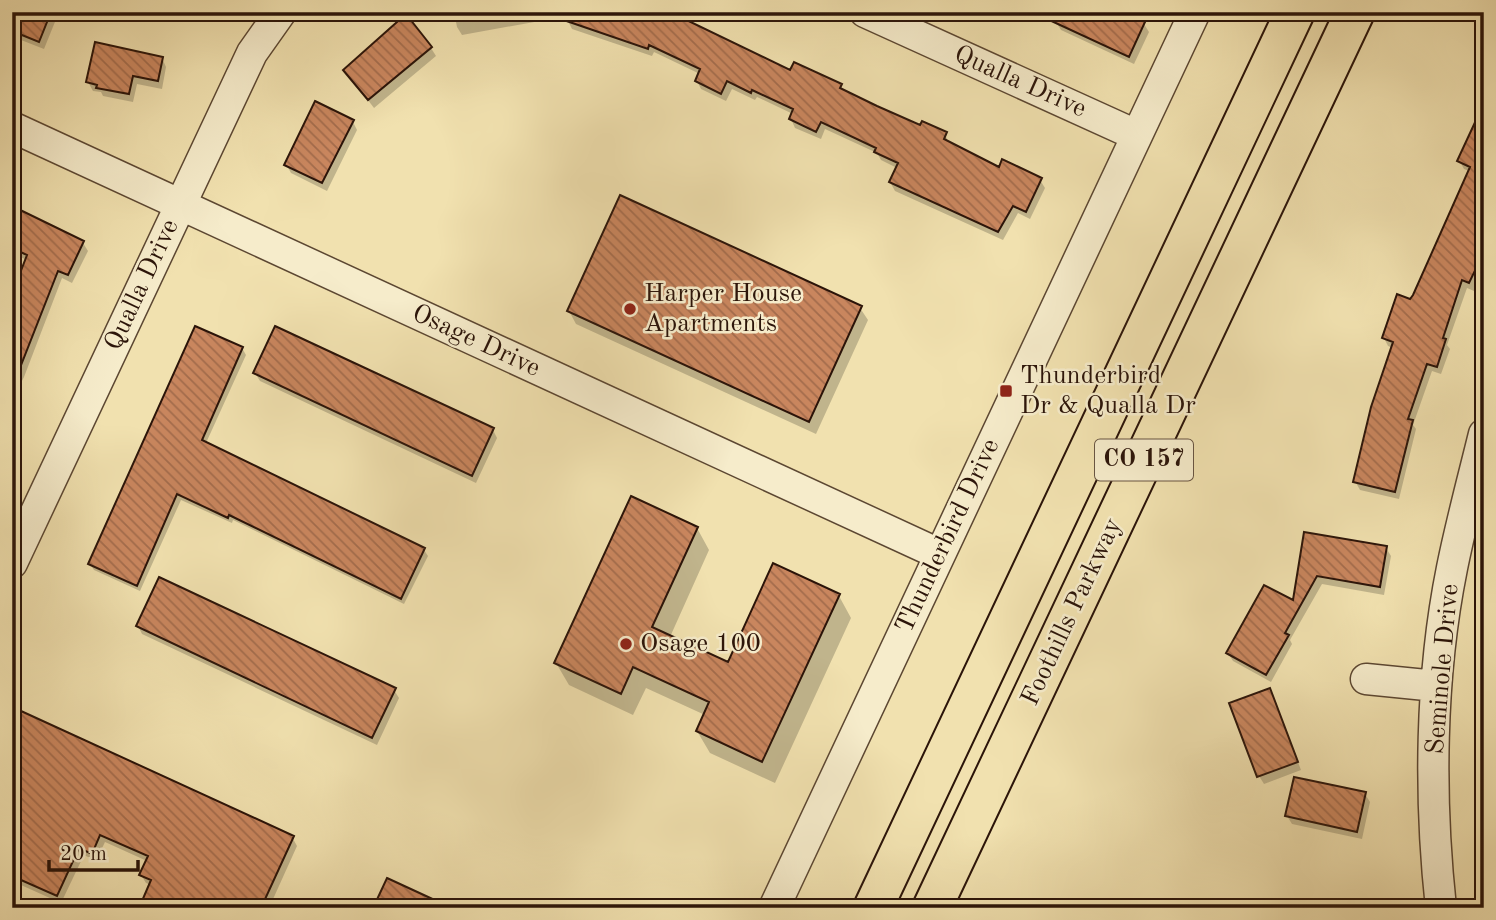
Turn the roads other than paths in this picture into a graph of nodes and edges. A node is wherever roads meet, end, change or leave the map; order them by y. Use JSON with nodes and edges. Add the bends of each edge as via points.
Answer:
{"nodes":[{"id":1,"x":281,"y":12,"type":"edge"},
{"id":2,"x":865,"y":12,"type":"edge"},
{"id":3,"x":1195,"y":12,"type":"edge"},
{"id":4,"x":1295,"y":12,"type":"edge"},
{"id":5,"x":1355,"y":12,"type":"edge"},
{"id":6,"x":12,"y":127,"type":"edge"},
{"id":7,"x":1136,"y":135,"type":"junction"},
{"id":8,"x":180,"y":204,"type":"junction"},
{"id":9,"x":1484,"y":434,"type":"edge"},
{"id":10,"x":939,"y":554,"type":"junction"},
{"id":11,"x":12,"y":563,"type":"edge"},
{"id":12,"x":1366,"y":679,"type":"dead end"},
{"id":13,"x":1436,"y":686,"type":"junction"},
{"id":14,"x":774,"y":908,"type":"edge"},
{"id":15,"x":873,"y":908,"type":"edge"},
{"id":16,"x":932,"y":908,"type":"edge"},
{"id":17,"x":1441,"y":908,"type":"edge"}],
"edges":[{"from":1,"to":8,"type":"street","name":"Qualla Drive","via":[[252,53]]},
{"from":2,"to":7,"type":"street","name":"Qualla Drive"},
{"from":3,"to":7,"type":"street","name":"Thunderbird Drive"},
{"from":4,"to":15,"type":"highway","name":"Foothills Parkway","number":"CO 157"},
{"from":5,"to":16,"type":"highway","name":"Foothills Parkway","number":"CO 157"},
{"from":6,"to":8,"type":"street","name":"Osage Drive"},
{"from":7,"to":10,"type":"street","name":"Thunderbird Drive"},
{"from":8,"to":10,"type":"street","name":"Osage Drive"},
{"from":8,"to":11,"type":"street","name":"Qualla Drive"},
{"from":9,"to":13,"type":"street","name":"Seminole Drive","via":[[1452,570]]},
{"from":10,"to":14,"type":"street","name":"Thunderbird Drive"},
{"from":12,"to":13,"type":"street"},
{"from":13,"to":17,"type":"street","name":"Seminole Drive","via":[[1433,743]]}]}
